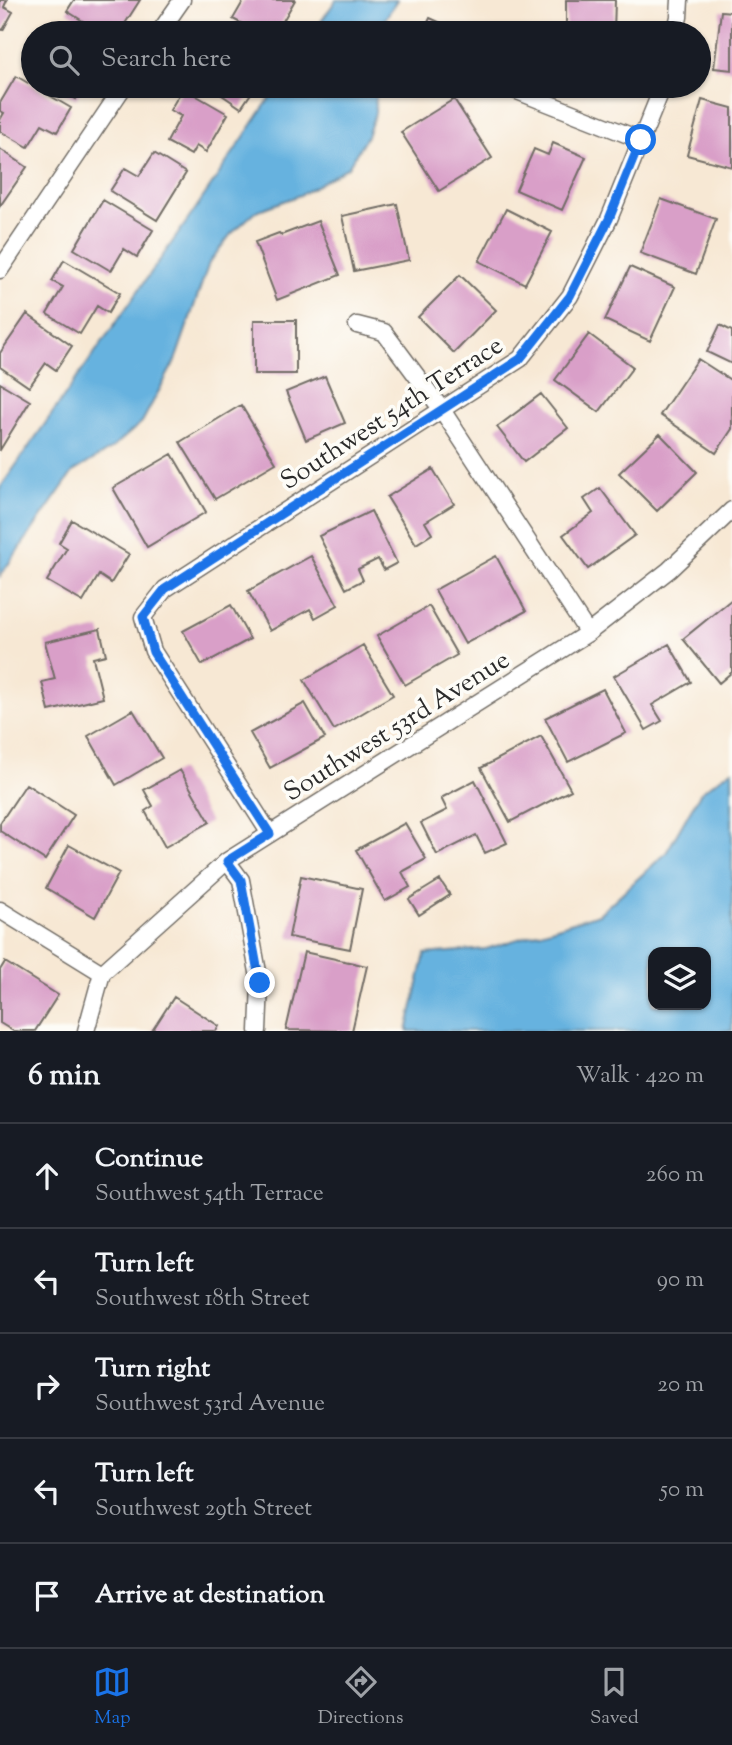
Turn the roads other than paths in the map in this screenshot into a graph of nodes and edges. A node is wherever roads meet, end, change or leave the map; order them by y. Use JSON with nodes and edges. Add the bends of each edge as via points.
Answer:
{"nodes":[{"id":1,"x":182,"y":0,"type":"edge"},
{"id":2,"x":680,"y":0,"type":"edge"},
{"id":3,"x":167,"y":21,"type":"edge"},
{"id":4,"x":678,"y":21,"type":"edge"},
{"id":5,"x":116,"y":98,"type":"edge"},
{"id":6,"x":535,"y":98,"type":"edge"},
{"id":7,"x":659,"y":98,"type":"edge"},
{"id":8,"x":641,"y":140,"type":"junction"},
{"id":9,"x":0,"y":270,"type":"edge"},
{"id":10,"x":357,"y":325,"type":"dead end"},
{"id":11,"x":442,"y":410,"type":"junction"},
{"id":12,"x":732,"y":510,"type":"edge"},
{"id":13,"x":588,"y":633,"type":"junction"},
{"id":14,"x":270,"y":834,"type":"junction"},
{"id":15,"x":227,"y":861,"type":"junction"},
{"id":16,"x":0,"y":910,"type":"edge"},
{"id":17,"x":102,"y":973,"type":"junction"},
{"id":18,"x":86,"y":1031,"type":"edge"},
{"id":19,"x":258,"y":1031,"type":"edge"}],
"edges":[{"from":1,"to":3,"type":"street"},
{"from":2,"to":4,"type":"street"},
{"from":5,"to":9,"type":"street"},
{"from":6,"to":8,"type":"street"},
{"from":7,"to":8,"type":"street","name":"Southwest 54th Terrace"},
{"from":8,"to":11,"type":"street","name":"Southwest 54th Terrace","via":[[609,219],[570,296],[520,359]]},
{"from":10,"to":11,"type":"street","via":[[384,332]]},
{"from":11,"to":13,"type":"street"},
{"from":11,"to":14,"type":"street","name":"Southwest 54th Terrace","via":[[165,589],[143,617],[153,652]]},
{"from":12,"to":13,"type":"street","name":"Southwest 53rd Avenue","via":[[669,570]]},
{"from":13,"to":14,"type":"street","name":"Southwest 53rd Avenue"},
{"from":14,"to":15,"type":"street","name":"Southwest 53rd Avenue"},
{"from":15,"to":17,"type":"street","name":"Southwest 53rd Avenue"},
{"from":15,"to":19,"type":"street","via":[[241,880],[260,983]]},
{"from":16,"to":17,"type":"street"},
{"from":17,"to":18,"type":"street"}]}
